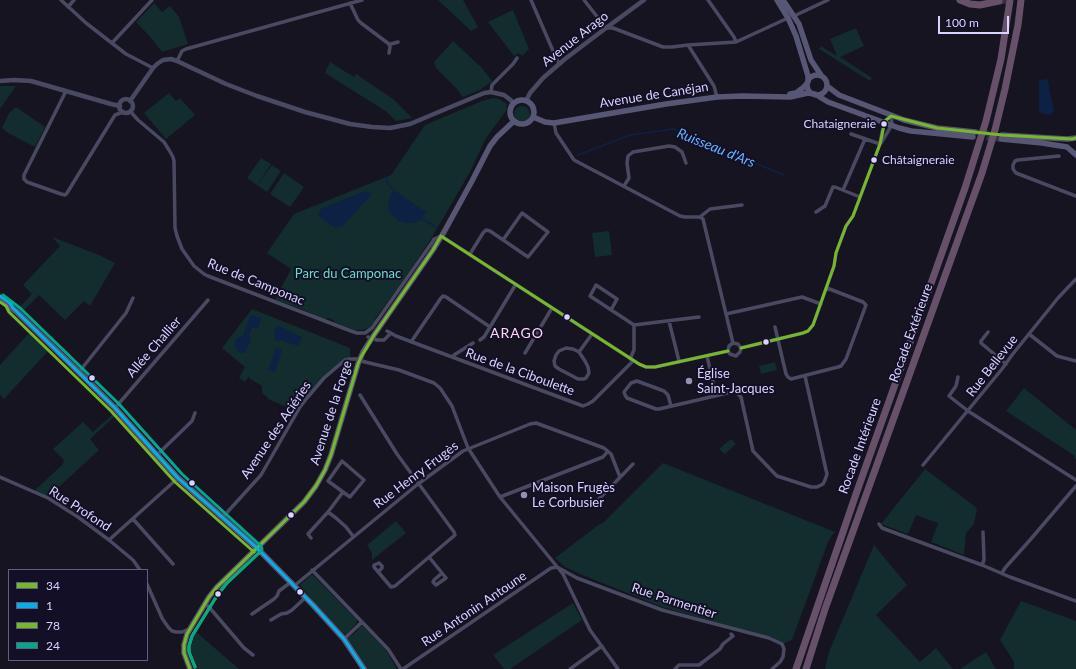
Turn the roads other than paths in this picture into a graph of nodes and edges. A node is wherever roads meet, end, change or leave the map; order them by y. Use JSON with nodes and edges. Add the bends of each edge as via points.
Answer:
{"nodes":[{"id":1,"x":61,"y":0,"type":"edge"},
{"id":2,"x":74,"y":0,"type":"edge"},
{"id":3,"x":152,"y":0,"type":"edge"},
{"id":4,"x":359,"y":0,"type":"edge"},
{"id":5,"x":531,"y":0,"type":"edge"},
{"id":6,"x":584,"y":0,"type":"edge"},
{"id":7,"x":644,"y":0,"type":"edge"},
{"id":8,"x":708,"y":0,"type":"edge"},
{"id":9,"x":777,"y":0,"type":"edge"},
{"id":10,"x":783,"y":0,"type":"edge"},
{"id":11,"x":826,"y":0,"type":"edge"},
{"id":12,"x":960,"y":0,"type":"edge"},
{"id":13,"x":1010,"y":0,"type":"edge"},
{"id":14,"x":1021,"y":0,"type":"edge"},
{"id":15,"x":1026,"y":0,"type":"edge"},
{"id":16,"x":1003,"y":1,"type":"edge"},
{"id":17,"x":350,"y":3,"type":"junction"},
{"id":18,"x":68,"y":7,"type":"junction"},
{"id":19,"x":1009,"y":10,"type":"junction"},
{"id":20,"x":794,"y":16,"type":"junction"},
{"id":21,"x":788,"y":18,"type":"junction"},
{"id":22,"x":1018,"y":25,"type":"junction"},
{"id":23,"x":606,"y":28,"type":"junction"},
{"id":24,"x":398,"y":42,"type":"dead end"},
{"id":25,"x":736,"y":42,"type":"junction"},
{"id":26,"x":112,"y":43,"type":"junction"},
{"id":27,"x":388,"y":44,"type":"junction"},
{"id":28,"x":688,"y":45,"type":"junction"},
{"id":29,"x":389,"y":53,"type":"dead end"},
{"id":30,"x":517,"y":58,"type":"dead end"},
{"id":31,"x":177,"y":61,"type":"junction"},
{"id":32,"x":560,"y":64,"type":"junction"},
{"id":33,"x":153,"y":68,"type":"junction"},
{"id":34,"x":820,"y":75,"type":"junction"},
{"id":35,"x":0,"y":81,"type":"edge"},
{"id":36,"x":808,"y":82,"type":"junction"},
{"id":37,"x":827,"y":86,"type":"junction"},
{"id":38,"x":66,"y":91,"type":"junction"},
{"id":39,"x":491,"y":92,"type":"junction"},
{"id":40,"x":815,"y":94,"type":"junction"},
{"id":41,"x":780,"y":96,"type":"junction"},
{"id":42,"x":718,"y":97,"type":"junction"},
{"id":43,"x":130,"y":100,"type":"junction"},
{"id":44,"x":526,"y":101,"type":"junction"},
{"id":45,"x":514,"y":103,"type":"junction"},
{"id":46,"x":120,"y":106,"type":"junction"},
{"id":47,"x":130,"y":111,"type":"junction"},
{"id":48,"x":123,"y":112,"type":"junction"},
{"id":49,"x":891,"y":116,"type":"junction"},
{"id":50,"x":533,"y":117,"type":"junction"},
{"id":51,"x":514,"y":121,"type":"junction"},
{"id":52,"x":554,"y":123,"type":"junction"},
{"id":53,"x":884,"y":124,"type":"junction"},
{"id":54,"x":891,"y":126,"type":"junction"},
{"id":55,"x":851,"y":134,"type":"dead end"},
{"id":56,"x":1076,"y":138,"type":"edge"},
{"id":57,"x":865,"y":139,"type":"junction"},
{"id":58,"x":880,"y":144,"type":"junction"},
{"id":59,"x":1074,"y":153,"type":"edge"},
{"id":60,"x":1059,"y":156,"type":"dead end"},
{"id":61,"x":686,"y":163,"type":"dead end"},
{"id":62,"x":624,"y":186,"type":"junction"},
{"id":63,"x":843,"y":190,"type":"junction"},
{"id":64,"x":1076,"y":196,"type":"edge"},
{"id":65,"x":860,"y":197,"type":"junction"},
{"id":66,"x":742,"y":205,"type":"dead end"},
{"id":67,"x":816,"y":212,"type":"dead end"},
{"id":68,"x":700,"y":217,"type":"junction"},
{"id":69,"x":441,"y":236,"type":"junction"},
{"id":70,"x":503,"y":240,"type":"junction"},
{"id":71,"x":470,"y":254,"type":"junction"},
{"id":72,"x":1076,"y":279,"type":"edge"},
{"id":73,"x":516,"y":284,"type":"junction"},
{"id":74,"x":826,"y":288,"type":"junction"},
{"id":75,"x":0,"y":296,"type":"edge"},
{"id":76,"x":133,"y":298,"type":"dead end"},
{"id":77,"x":0,"y":299,"type":"edge"},
{"id":78,"x":208,"y":300,"type":"dead end"},
{"id":79,"x":821,"y":304,"type":"junction"},
{"id":80,"x":13,"y":308,"type":"junction"},
{"id":81,"x":552,"y":308,"type":"junction"},
{"id":82,"x":611,"y":310,"type":"junction"},
{"id":83,"x":726,"y":314,"type":"junction"},
{"id":84,"x":699,"y":317,"type":"dead end"},
{"id":85,"x":669,"y":321,"type":"junction"},
{"id":86,"x":634,"y":325,"type":"junction"},
{"id":87,"x":490,"y":327,"type":"junction"},
{"id":88,"x":775,"y":327,"type":"dead end"},
{"id":89,"x":387,"y":331,"type":"dead end"},
{"id":90,"x":988,"y":332,"type":"dead end"},
{"id":91,"x":391,"y":333,"type":"junction"},
{"id":92,"x":592,"y":334,"type":"junction"},
{"id":93,"x":1029,"y":334,"type":"junction"},
{"id":94,"x":366,"y":335,"type":"junction"},
{"id":95,"x":778,"y":339,"type":"junction"},
{"id":96,"x":480,"y":340,"type":"dead end"},
{"id":97,"x":411,"y":342,"type":"junction"},
{"id":98,"x":733,"y":343,"type":"junction"},
{"id":99,"x":473,"y":344,"type":"dead end"},
{"id":100,"x":741,"y":348,"type":"junction"},
{"id":101,"x":728,"y":351,"type":"junction"},
{"id":102,"x":579,"y":352,"type":"junction"},
{"id":103,"x":525,"y":353,"type":"dead end"},
{"id":104,"x":707,"y":356,"type":"junction"},
{"id":105,"x":453,"y":357,"type":"junction"},
{"id":106,"x":632,"y":360,"type":"junction"},
{"id":107,"x":1076,"y":361,"type":"edge"},
{"id":108,"x":679,"y":362,"type":"junction"},
{"id":109,"x":1006,"y":364,"type":"junction"},
{"id":110,"x":80,"y":372,"type":"junction"},
{"id":111,"x":805,"y":376,"type":"junction"},
{"id":112,"x":958,"y":377,"type":"dead end"},
{"id":113,"x":360,"y":395,"type":"dead end"},
{"id":114,"x":716,"y":395,"type":"junction"},
{"id":115,"x":671,"y":406,"type":"junction"},
{"id":116,"x":114,"y":408,"type":"junction"},
{"id":117,"x":968,"y":411,"type":"junction"},
{"id":118,"x":196,"y":413,"type":"dead end"},
{"id":119,"x":468,"y":448,"type":"junction"},
{"id":120,"x":608,"y":451,"type":"junction"},
{"id":121,"x":157,"y":456,"type":"junction"},
{"id":122,"x":633,"y":464,"type":"dead end"},
{"id":123,"x":923,"y":465,"type":"dead end"},
{"id":124,"x":0,"y":477,"type":"edge"},
{"id":125,"x":620,"y":477,"type":"junction"},
{"id":126,"x":178,"y":478,"type":"junction"},
{"id":127,"x":1076,"y":480,"type":"edge"},
{"id":128,"x":418,"y":484,"type":"junction"},
{"id":129,"x":1076,"y":486,"type":"edge"},
{"id":130,"x":343,"y":492,"type":"junction"},
{"id":131,"x":500,"y":498,"type":"junction"},
{"id":132,"x":592,"y":503,"type":"dead end"},
{"id":133,"x":328,"y":512,"type":"junction"},
{"id":134,"x":222,"y":518,"type":"junction"},
{"id":135,"x":133,"y":519,"type":"junction"},
{"id":136,"x":879,"y":524,"type":"dead end"},
{"id":137,"x":983,"y":532,"type":"dead end"},
{"id":138,"x":353,"y":536,"type":"junction"},
{"id":139,"x":311,"y":538,"type":"dead end"},
{"id":140,"x":109,"y":540,"type":"junction"},
{"id":141,"x":257,"y":548,"type":"junction"},
{"id":142,"x":429,"y":557,"type":"junction"},
{"id":143,"x":173,"y":564,"type":"dead end"},
{"id":144,"x":982,"y":564,"type":"junction"},
{"id":145,"x":557,"y":567,"type":"junction"},
{"id":146,"x":139,"y":569,"type":"edge"},
{"id":147,"x":312,"y":570,"type":"junction"},
{"id":148,"x":378,"y":572,"type":"dead end"},
{"id":149,"x":442,"y":573,"type":"dead end"},
{"id":150,"x":1002,"y":573,"type":"junction"},
{"id":151,"x":293,"y":584,"type":"junction"},
{"id":152,"x":148,"y":586,"type":"edge"},
{"id":153,"x":306,"y":597,"type":"junction"},
{"id":154,"x":1076,"y":601,"type":"edge"},
{"id":155,"x":204,"y":604,"type":"junction"},
{"id":156,"x":252,"y":614,"type":"dead end"},
{"id":157,"x":271,"y":620,"type":"dead end"},
{"id":158,"x":362,"y":622,"type":"junction"},
{"id":159,"x":191,"y":627,"type":"junction"},
{"id":160,"x":730,"y":634,"type":"dead end"},
{"id":161,"x":344,"y":639,"type":"junction"},
{"id":162,"x":602,"y":646,"type":"junction"},
{"id":163,"x":253,"y":655,"type":"dead end"},
{"id":164,"x":190,"y":669,"type":"edge"},
{"id":165,"x":364,"y":669,"type":"edge"},
{"id":166,"x":402,"y":669,"type":"edge"},
{"id":167,"x":570,"y":669,"type":"edge"},
{"id":168,"x":618,"y":669,"type":"edge"},
{"id":169,"x":675,"y":669,"type":"edge"},
{"id":170,"x":772,"y":669,"type":"edge"},
{"id":171,"x":796,"y":669,"type":"edge"},
{"id":172,"x":806,"y":669,"type":"edge"}],
"edges":[{"from":1,"to":18,"type":"street"},
{"from":2,"to":18,"type":"street"},
{"from":3,"to":26,"type":"street"},
{"from":4,"to":17,"type":"street"},
{"from":5,"to":32,"type":"street"},
{"from":6,"to":23,"type":"street"},
{"from":7,"to":23,"type":"street","name":"Avenue Arago"},
{"from":8,"to":25,"type":"street"},
{"from":9,"to":21,"type":"main road"},
{"from":10,"to":20,"type":"main road"},
{"from":11,"to":20,"type":"street"},
{"from":12,"to":16,"type":"highway","via":[[980,5]]},
{"from":13,"to":19,"type":"highway","name":"Rocade Intérieure"},
{"from":14,"to":22,"type":"highway","name":"Rocade Extérieure"},
{"from":15,"to":22,"type":"highway","via":[[1023,20]]},
{"from":16,"to":19,"type":"highway"},
{"from":17,"to":27,"type":"street","via":[[358,20]]},
{"from":17,"to":31,"type":"street","via":[[186,49]]},
{"from":18,"to":26,"type":"street"},
{"from":19,"to":171,"type":"highway","name":"Rocade Intérieure","via":[[1001,59],[986,121],[965,188],[840,537]]},
{"from":20,"to":34,"type":"main road","via":[[811,60]]},
{"from":21,"to":25,"type":"street"},
{"from":21,"to":36,"type":"main road","via":[[796,36]]},
{"from":22,"to":172,"type":"highway","name":"Rocade Extérieure","via":[[1005,89],[982,173],[825,609]]},
{"from":23,"to":28,"type":"street","via":[[613,28],[663,46]]},
{"from":23,"to":32,"type":"street","name":"Avenue Arago"},
{"from":24,"to":27,"type":"street"},
{"from":25,"to":28,"type":"street"},
{"from":26,"to":33,"type":"street","via":[[130,57]]},
{"from":27,"to":29,"type":"street"},
{"from":28,"to":42,"type":"street","via":[[714,86]]},
{"from":30,"to":39,"type":"street","via":[[492,85]]},
{"from":31,"to":33,"type":"street","via":[[163,60]]},
{"from":31,"to":39,"type":"street","via":[[257,96],[305,112],[372,128],[410,124]]},
{"from":32,"to":44,"type":"street","name":"Avenue Arago","via":[[543,78]]},
{"from":33,"to":43,"type":"street"},
{"from":34,"to":36,"type":"main road","name":"Avenue de Canéjan","via":[[812,76]]},
{"from":34,"to":37,"type":"main road","via":[[825,79]]},
{"from":35,"to":38,"type":"street","via":[[31,81]]},
{"from":36,"to":40,"type":"main road","via":[[808,88]]},
{"from":36,"to":41,"type":"main road","name":"Avenue de Canéjan","via":[[799,91]]},
{"from":37,"to":40,"type":"main road","name":"Avenue de Canéjan","via":[[824,92]]},
{"from":37,"to":49,"type":"main road","via":[[839,94]]},
{"from":38,"to":46,"type":"street"},
{"from":38,"to":48,"type":"street","via":[[24,175],[27,182],[65,195],[115,114]]},
{"from":39,"to":45,"type":"street","via":[[504,95]]},
{"from":40,"to":41,"type":"main road","name":"Avenue de Canéjan"},
{"from":40,"to":53,"type":"main road","via":[[828,102]]},
{"from":41,"to":42,"type":"main road","name":"Avenue de Canéjan"},
{"from":42,"to":52,"type":"main road","name":"Avenue de Canéjan"},
{"from":43,"to":46,"type":"street","via":[[124,99]]},
{"from":43,"to":47,"type":"street","via":[[133,106]]},
{"from":44,"to":45,"type":"main road"},
{"from":44,"to":50,"type":"main road","via":[[533,108]]},
{"from":45,"to":51,"type":"main road","via":[[510,110]]},
{"from":46,"to":48,"type":"street"},
{"from":47,"to":48,"type":"street"},
{"from":47,"to":94,"type":"street","name":"Rue de Camponac","via":[[164,142],[174,157],[177,236],[182,249],[194,266],[208,276]]},
{"from":49,"to":53,"type":"street"},
{"from":49,"to":54,"type":"street"},
{"from":49,"to":54,"type":"main road","via":[[974,134],[911,131]]},
{"from":50,"to":51,"type":"main road","via":[[524,124]]},
{"from":50,"to":52,"type":"main road","name":"Avenue de Canéjan"},
{"from":51,"to":69,"type":"main road","via":[[490,146]]},
{"from":52,"to":62,"type":"street","via":[[556,133],[574,160]]},
{"from":53,"to":54,"type":"main road"},
{"from":53,"to":58,"type":"street"},
{"from":54,"to":58,"type":"street"},
{"from":55,"to":57,"type":"street"},
{"from":56,"to":59,"type":"main road","via":[[1072,144]]},
{"from":56,"to":59,"type":"main road","via":[[1001,137],[1066,147]]},
{"from":57,"to":58,"type":"street"},
{"from":57,"to":63,"type":"street"},
{"from":58,"to":65,"type":"street"},
{"from":60,"to":64,"type":"street","via":[[1018,160],[1015,161],[1013,169],[1016,173]]},
{"from":61,"to":62,"type":"street","via":[[682,152],[675,147],[633,152],[628,156],[629,178]]},
{"from":62,"to":68,"type":"street","via":[[680,216]]},
{"from":63,"to":65,"type":"street"},
{"from":63,"to":67,"type":"street","via":[[832,188],[825,206]]},
{"from":65,"to":74,"type":"street","via":[[846,226]]},
{"from":66,"to":68,"type":"street","via":[[710,209]]},
{"from":68,"to":83,"type":"street","via":[[703,219]]},
{"from":69,"to":71,"type":"street"},
{"from":69,"to":94,"type":"street","via":[[434,239]]},
{"from":69,"to":141,"type":"main road","name":"Avenue de la Forge","via":[[361,357],[331,455],[320,479],[304,502]]},
{"from":70,"to":70,"type":"street","via":[[522,213],[548,232],[528,257]]},
{"from":70,"to":71,"type":"street","via":[[486,230]]},
{"from":71,"to":73,"type":"street"},
{"from":72,"to":93,"type":"street","name":"Rue Bellevue"},
{"from":73,"to":81,"type":"street"},
{"from":73,"to":87,"type":"street"},
{"from":74,"to":79,"type":"street"},
{"from":74,"to":111,"type":"street","via":[[863,302],[866,307],[843,364]]},
{"from":75,"to":80,"type":"main road"},
{"from":76,"to":110,"type":"street","via":[[126,313]]},
{"from":77,"to":80,"type":"main road"},
{"from":78,"to":116,"type":"street","name":"Allée Challier"},
{"from":79,"to":83,"type":"street","via":[[802,298]]},
{"from":79,"to":95,"type":"street","via":[[815,322],[808,331]]},
{"from":80,"to":110,"type":"main road"},
{"from":81,"to":92,"type":"street"},
{"from":81,"to":103,"type":"street"},
{"from":82,"to":82,"type":"street","via":[[590,296],[596,285],[618,299]]},
{"from":82,"to":86,"type":"street"},
{"from":83,"to":98,"type":"street"},
{"from":84,"to":85,"type":"street"},
{"from":85,"to":86,"type":"street"},
{"from":85,"to":108,"type":"street"},
{"from":86,"to":106,"type":"street"},
{"from":87,"to":96,"type":"street"},
{"from":87,"to":97,"type":"street","via":[[443,296]]},
{"from":88,"to":95,"type":"street"},
{"from":89,"to":91,"type":"street","name":"Rue de la Ciboulette"},
{"from":90,"to":109,"type":"street","via":[[981,343]]},
{"from":91,"to":94,"type":"street","name":"Rue de Camponac","bridge":true,"via":[[384,340]]},
{"from":91,"to":97,"type":"street","name":"Rue de la Ciboulette"},
{"from":92,"to":102,"type":"street"},
{"from":92,"to":106,"type":"street"},
{"from":93,"to":107,"type":"street","via":[[1057,356]]},
{"from":93,"to":109,"type":"street","name":"Rue Bellevue"},
{"from":95,"to":100,"type":"street"},
{"from":95,"to":111,"type":"street","via":[[786,376],[791,379]]},
{"from":97,"to":105,"type":"street","name":"Rue de la Ciboulette"},
{"from":98,"to":100,"type":"street"},
{"from":98,"to":101,"type":"street"},
{"from":99,"to":105,"type":"street"},
{"from":100,"to":101,"type":"street","via":[[736,356]]},
{"from":101,"to":104,"type":"street"},
{"from":102,"to":102,"type":"street","via":[[569,348],[563,349],[558,352],[554,364],[581,380],[588,375],[589,370]]},
{"from":104,"to":108,"type":"street"},
{"from":104,"to":114,"type":"street"},
{"from":105,"to":106,"type":"street","name":"Rue de la Ciboulette","via":[[583,406],[593,401]]},
{"from":106,"to":108,"type":"street","via":[[642,366],[651,367]]},
{"from":109,"to":117,"type":"street","name":"Rue Bellevue"},
{"from":110,"to":116,"type":"main road"},
{"from":111,"to":114,"type":"street","via":[[826,470],[823,484],[817,487],[811,488],[777,476],[753,450],[741,397],[736,392]]},
{"from":112,"to":117,"type":"street","via":[[956,386],[948,396]]},
{"from":113,"to":128,"type":"street"},
{"from":114,"to":115,"type":"street"},
{"from":115,"to":115,"type":"street","via":[[665,392],[637,381],[631,383],[624,392],[627,398],[656,409]]},
{"from":116,"to":121,"type":"main road"},
{"from":117,"to":123,"type":"street","name":"Rue Bellevue"},
{"from":117,"to":127,"type":"street"},
{"from":118,"to":121,"type":"street","via":[[192,421]]},
{"from":119,"to":120,"type":"street","name":"Rue Henry Frugès","via":[[536,423]]},
{"from":119,"to":128,"type":"street","name":"Rue Henry Frugès"},
{"from":119,"to":131,"type":"street"},
{"from":119,"to":134,"type":"street","name":"Avenue des Aciéries","bridge":true,"via":[[452,406],[434,383],[399,370],[350,359],[342,362],[324,378],[307,398],[261,475]]},
{"from":120,"to":125,"type":"street"},
{"from":120,"to":131,"type":"street","via":[[603,457]]},
{"from":121,"to":126,"type":"main road"},
{"from":122,"to":125,"type":"street"},
{"from":124,"to":140,"type":"street","name":"Rue Profond","via":[[48,498]]},
{"from":125,"to":132,"type":"street"},
{"from":126,"to":134,"type":"main road"},
{"from":126,"to":135,"type":"street"},
{"from":128,"to":138,"type":"street","name":"Rue Henry Frugès"},
{"from":128,"to":142,"type":"street","via":[[455,535]]},
{"from":129,"to":150,"type":"street"},
{"from":130,"to":130,"type":"street","via":[[328,481],[342,461],[364,480],[350,497]]},
{"from":130,"to":133,"type":"street"},
{"from":131,"to":145,"type":"street"},
{"from":133,"to":138,"type":"street"},
{"from":133,"to":139,"type":"street","via":[[308,534]]},
{"from":134,"to":141,"type":"main road"},
{"from":135,"to":140,"type":"street"},
{"from":135,"to":143,"type":"street"},
{"from":136,"to":144,"type":"street","via":[[882,528]]},
{"from":137,"to":144,"type":"street"},
{"from":138,"to":147,"type":"street","name":"Rue Henry Frugès"},
{"from":140,"to":146,"type":"street","name":"Rue Profond","via":[[133,560]]},
{"from":141,"to":151,"type":"main road"},
{"from":141,"to":155,"type":"main road","name":"Avenue de la Forge","via":[[220,584]]},
{"from":142,"to":148,"type":"street","via":[[395,586],[391,587]]},
{"from":142,"to":149,"type":"street"},
{"from":144,"to":150,"type":"street"},
{"from":145,"to":162,"type":"street","via":[[563,574],[590,630]]},
{"from":145,"to":166,"type":"street","name":"Rue Antonin Antoune","via":[[551,568]]},
{"from":145,"to":170,"type":"street","name":"Rue Parmentier","via":[[577,578],[662,610],[769,638],[782,644],[783,657]]},
{"from":147,"to":151,"type":"street","name":"Rue Henry Frugès"},
{"from":147,"to":158,"type":"street"},
{"from":150,"to":154,"type":"street"},
{"from":151,"to":153,"type":"main road"},
{"from":151,"to":156,"type":"street","name":"Rue Henry Frugès","via":[[279,591],[274,600]]},
{"from":152,"to":159,"type":"street","via":[[168,628],[178,632]]},
{"from":153,"to":157,"type":"street","via":[[292,610]]},
{"from":153,"to":161,"type":"main road"},
{"from":155,"to":159,"type":"main road","name":"Avenue de la Forge"},
{"from":155,"to":163,"type":"street"},
{"from":158,"to":161,"type":"street"},
{"from":158,"to":166,"type":"street","via":[[388,649]]},
{"from":159,"to":164,"type":"main road","name":"Avenue de la Forge","via":[[184,645],[184,654]]},
{"from":160,"to":169,"type":"street","via":[[733,636],[699,665],[679,665]]},
{"from":161,"to":165,"type":"main road"},
{"from":162,"to":167,"type":"street"},
{"from":162,"to":168,"type":"street"}]}
